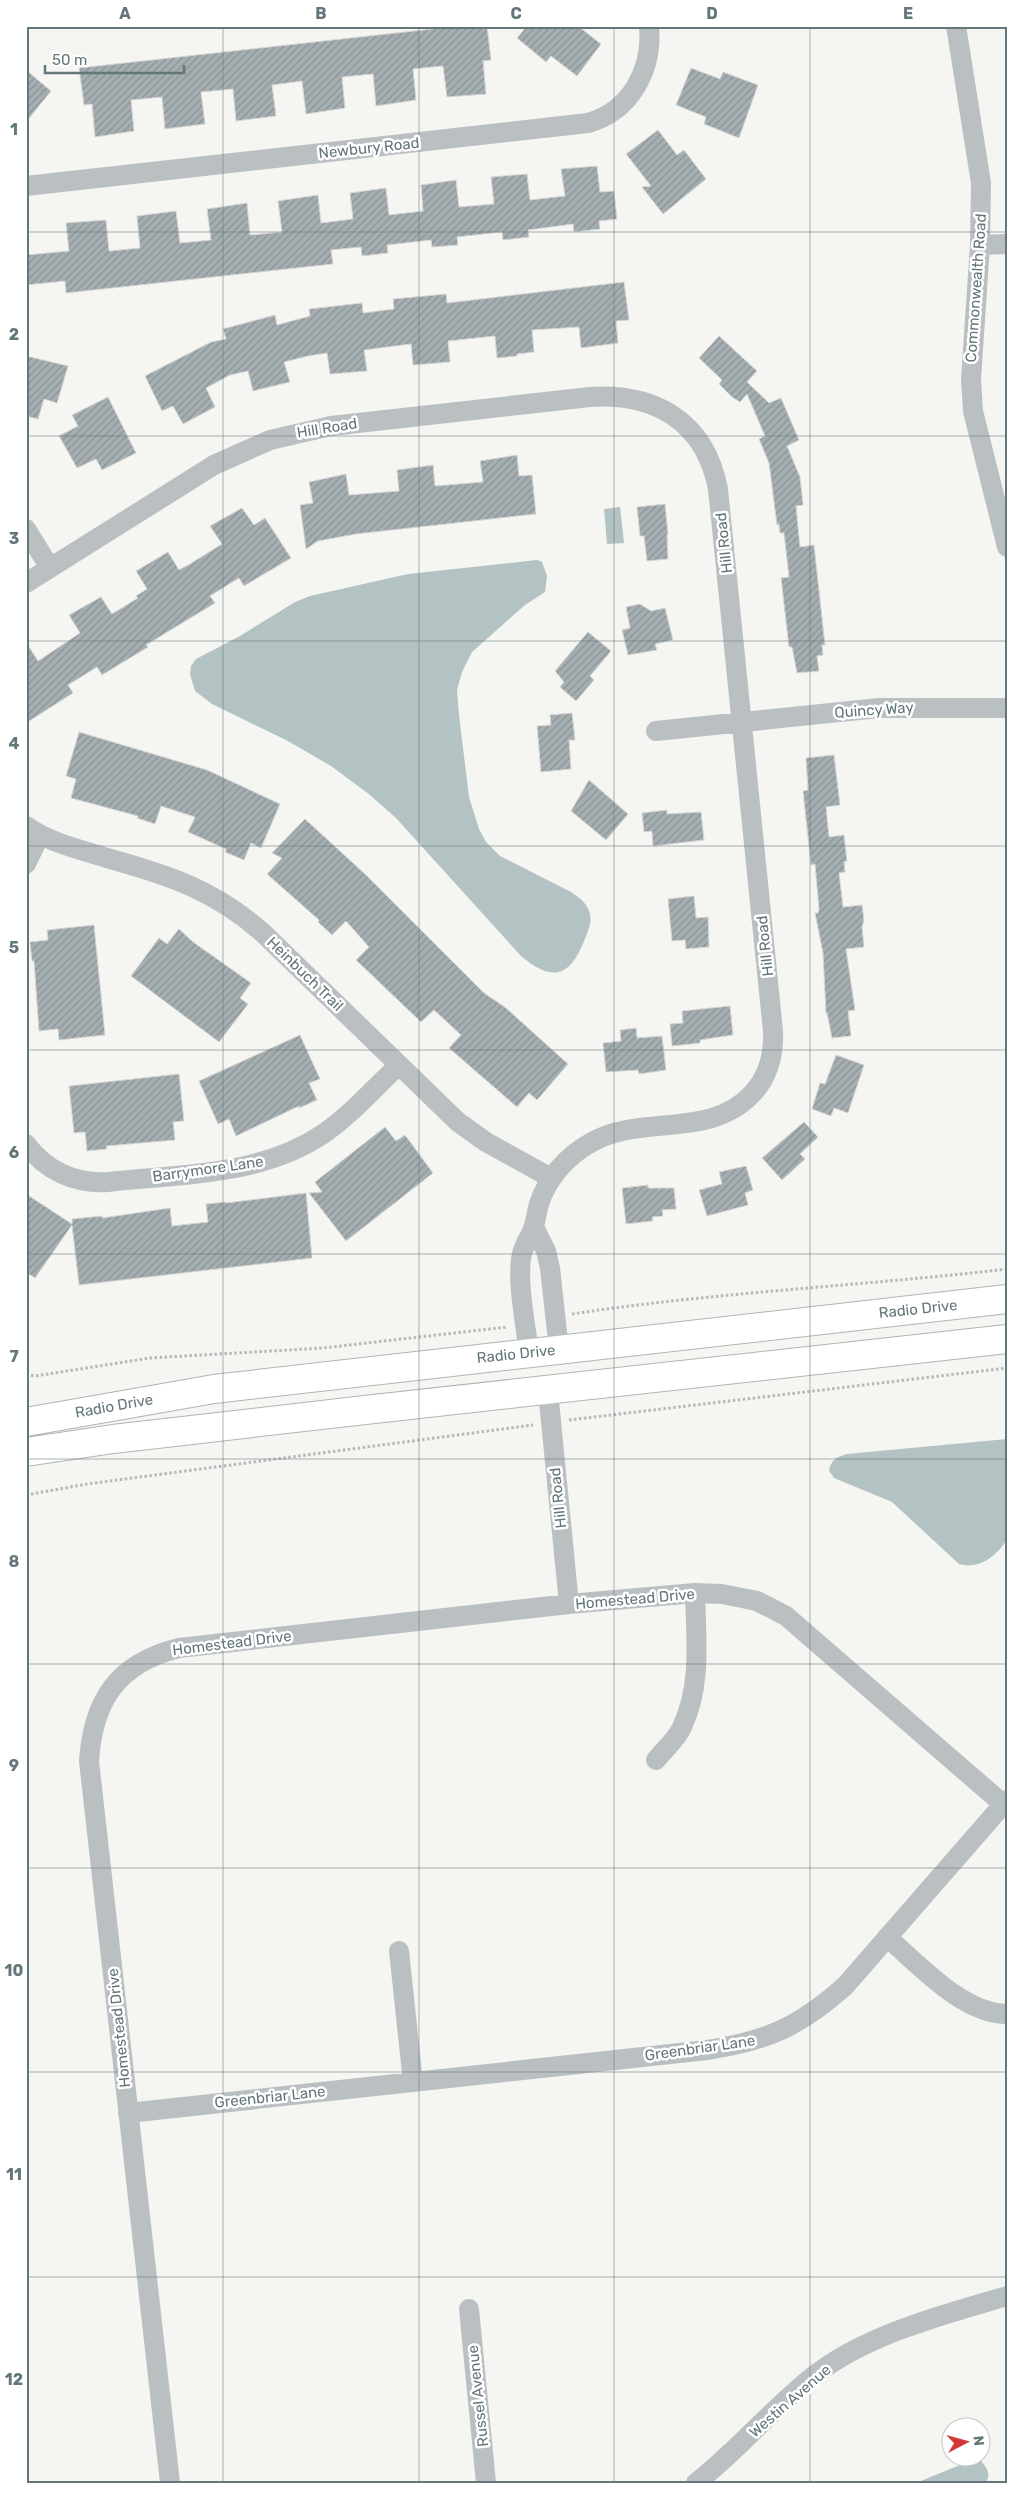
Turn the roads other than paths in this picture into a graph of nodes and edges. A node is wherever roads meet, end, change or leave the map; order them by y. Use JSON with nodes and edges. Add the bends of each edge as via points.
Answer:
{"nodes":[{"id":1,"x":648,"y":26,"type":"edge"},
{"id":2,"x":956,"y":26,"type":"edge"},
{"id":3,"x":26,"y":186,"type":"edge"},
{"id":4,"x":1007,"y":244,"type":"edge"},
{"id":5,"x":980,"y":245,"type":"junction"},
{"id":6,"x":26,"y":529,"type":"edge"},
{"id":7,"x":1007,"y":547,"type":"edge"},
{"id":8,"x":50,"y":568,"type":"junction"},
{"id":9,"x":26,"y":584,"type":"edge"},
{"id":10,"x":1007,"y":708,"type":"edge"},
{"id":11,"x":742,"y":722,"type":"junction"},
{"id":12,"x":656,"y":731,"type":"dead end"},
{"id":13,"x":33,"y":831,"type":"edge"},
{"id":14,"x":26,"y":864,"type":"edge"},
{"id":15,"x":399,"y":1065,"type":"junction"},
{"id":16,"x":26,"y":1144,"type":"edge"},
{"id":17,"x":551,"y":1178,"type":"junction"},
{"id":18,"x":534,"y":1226,"type":"junction"},
{"id":19,"x":1007,"y":1299,"type":"edge"},
{"id":20,"x":1007,"y":1340,"type":"edge"},
{"id":21,"x":559,"y":1350,"type":"junction"},
{"id":22,"x":529,"y":1353,"type":"junction"},
{"id":23,"x":548,"y":1391,"type":"junction"},
{"id":24,"x":26,"y":1422,"type":"edge"},
{"id":25,"x":26,"y":1452,"type":"edge"},
{"id":26,"x":695,"y":1593,"type":"junction"},
{"id":27,"x":569,"y":1604,"type":"junction"},
{"id":28,"x":656,"y":1760,"type":"dead end"},
{"id":29,"x":1005,"y":1802,"type":"edge"},
{"id":30,"x":887,"y":1936,"type":"junction"},
{"id":31,"x":400,"y":1951,"type":"dead end"},
{"id":32,"x":1007,"y":2014,"type":"edge"},
{"id":33,"x":413,"y":2082,"type":"junction"},
{"id":34,"x":128,"y":2113,"type":"junction"},
{"id":35,"x":1007,"y":2296,"type":"edge"},
{"id":36,"x":469,"y":2309,"type":"dead end"},
{"id":37,"x":170,"y":2483,"type":"edge"},
{"id":38,"x":486,"y":2483,"type":"edge"},
{"id":39,"x":696,"y":2483,"type":"edge"}],
"edges":[{"from":1,"to":3,"type":"street","name":"Newbury Road","via":[[647,62],[637,86],[619,107],[592,122]]},
{"from":2,"to":5,"type":"street","name":"Commonwealth Road","via":[[981,183]]},
{"from":4,"to":5,"type":"street"},
{"from":5,"to":7,"type":"street","name":"Commonwealth Road","via":[[970,379],[973,411]]},
{"from":6,"to":8,"type":"street"},
{"from":8,"to":9,"type":"street","name":"Hill Road"},
{"from":8,"to":11,"type":"street","name":"Hill Road","via":[[214,464],[289,434],[339,425],[590,397],[634,399],[660,408],[678,420],[702,446],[713,467]]},
{"from":10,"to":11,"type":"street","name":"Quincy Way","via":[[879,708]]},
{"from":11,"to":12,"type":"street","name":"Quincy Way"},
{"from":11,"to":17,"type":"street","name":"Hill Road","via":[[773,1031],[773,1050],[767,1073],[746,1100],[727,1113],[702,1121],[607,1135],[586,1145]]},
{"from":13,"to":14,"type":"street"},
{"from":13,"to":15,"type":"street","name":"Heinbuch Trail","via":[[178,879],[230,906],[263,933]]},
{"from":15,"to":16,"type":"street","name":"Barrymore Lane","via":[[322,1134],[293,1151],[252,1165],[88,1182],[60,1174],[41,1162]]},
{"from":15,"to":17,"type":"street","name":"Heinbuch Trail","via":[[466,1129]]},
{"from":17,"to":18,"type":"street","name":"Hill Road","via":[[538,1205]]},
{"from":18,"to":21,"type":"street","via":[[550,1268]]},
{"from":18,"to":22,"type":"street","name":"Hill Road","via":[[521,1260]]},
{"from":19,"to":21,"type":"main road","name":"Radio Drive"},
{"from":20,"to":23,"type":"main road","name":"Radio Drive"},
{"from":21,"to":22,"type":"main road","name":"Radio Drive"},
{"from":22,"to":24,"type":"main road","name":"Radio Drive","via":[[214,1389]]},
{"from":23,"to":25,"type":"main road","name":"Radio Drive","via":[[113,1439]]},
{"from":23,"to":27,"type":"street","name":"Hill Road"},
{"from":26,"to":27,"type":"street","name":"Homestead Drive"},
{"from":26,"to":28,"type":"street","via":[[697,1665],[694,1696],[682,1729]]},
{"from":26,"to":29,"type":"street","name":"Homestead Drive","via":[[722,1594],[756,1601],[786,1616]]},
{"from":27,"to":34,"type":"street","name":"Homestead Drive","via":[[179,1648],[160,1653],[119,1678],[104,1699],[94,1722],[89,1761]]},
{"from":29,"to":30,"type":"street","name":"Greenbriar Lane"},
{"from":30,"to":32,"type":"street","via":[[950,1991],[976,2008]]},
{"from":30,"to":33,"type":"street","name":"Greenbriar Lane","via":[[846,1986],[792,2026],[766,2038],[707,2050]]},
{"from":31,"to":33,"type":"street"},
{"from":33,"to":34,"type":"street","name":"Greenbriar Lane"},
{"from":34,"to":37,"type":"street","name":"Homestead Drive"},
{"from":35,"to":39,"type":"street","name":"Westin Avenue","via":[[891,2334],[835,2361],[811,2378]]},
{"from":36,"to":38,"type":"street","name":"Russel Avenue"}]}
